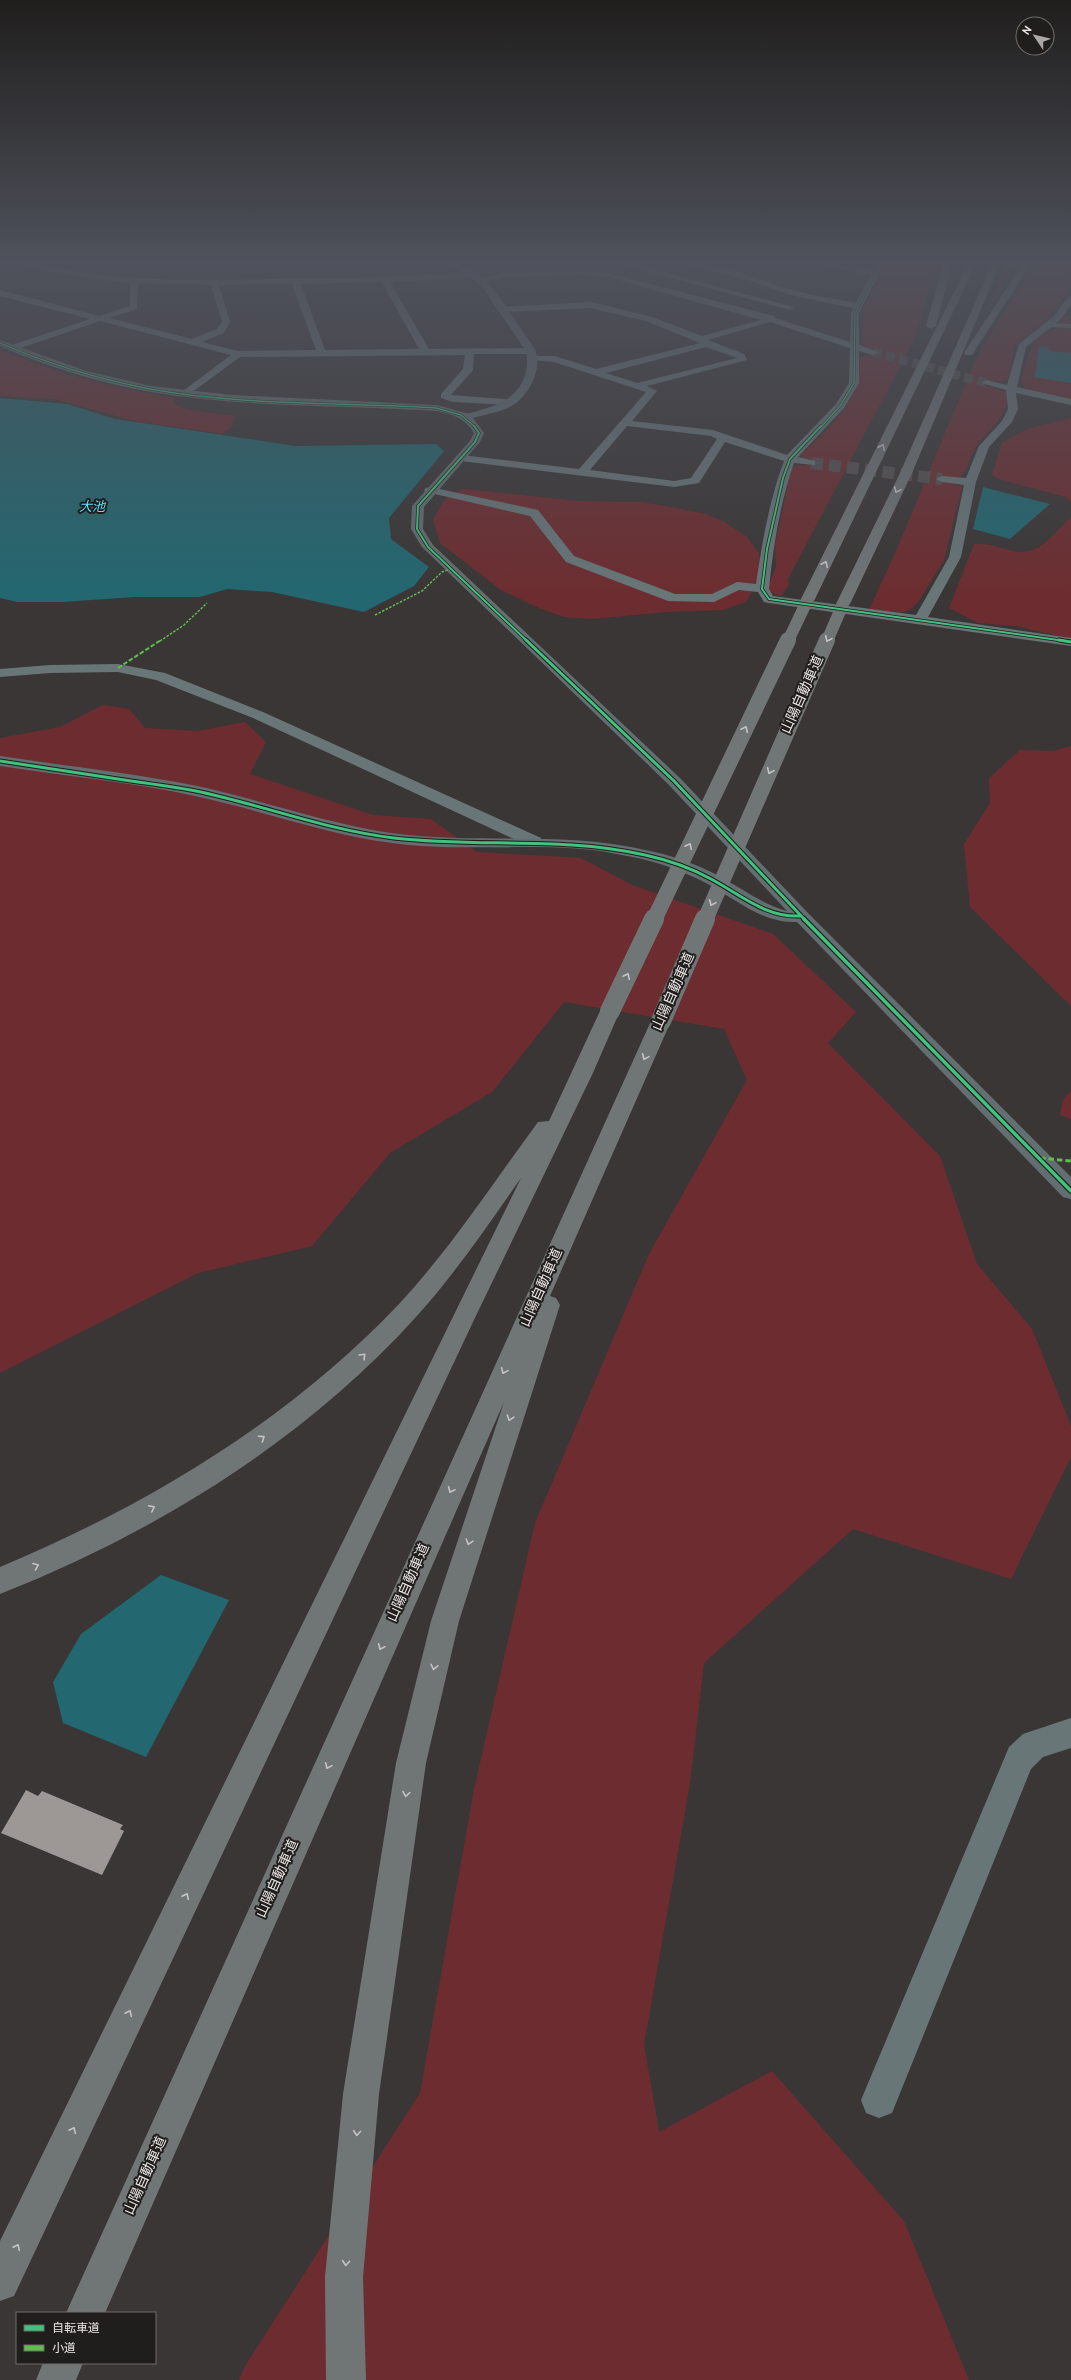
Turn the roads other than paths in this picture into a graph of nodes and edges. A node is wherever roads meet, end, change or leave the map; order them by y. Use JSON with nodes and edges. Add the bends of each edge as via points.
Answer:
{"nodes":[{"id":1,"x":82,"y":373,"type":"edge"},
{"id":2,"x":213,"y":373,"type":"edge"},
{"id":3,"x":465,"y":373,"type":"edge"},
{"id":4,"x":531,"y":373,"type":"edge"},
{"id":5,"x":600,"y":373,"type":"edge"},
{"id":6,"x":688,"y":373,"type":"edge"},
{"id":7,"x":854,"y":373,"type":"edge"},
{"id":8,"x":949,"y":373,"type":"edge"},
{"id":9,"x":958,"y":373,"type":"edge"},
{"id":10,"x":1016,"y":373,"type":"edge"},
{"id":11,"x":917,"y":375,"type":"edge"},
{"id":12,"x":986,"y":383,"type":"tunnel mouth"},
{"id":13,"x":639,"y":385,"type":"junction"},
{"id":14,"x":1012,"y":390,"type":"junction"},
{"id":15,"x":187,"y":393,"type":"junction"},
{"id":16,"x":511,"y":402,"type":"junction"},
{"id":17,"x":1071,"y":402,"type":"edge"},
{"id":18,"x":466,"y":417,"type":"junction"},
{"id":19,"x":625,"y":423,"type":"junction"},
{"id":20,"x":723,"y":438,"type":"junction"},
{"id":21,"x":461,"y":458,"type":"junction"},
{"id":22,"x":790,"y":460,"type":"junction"},
{"id":23,"x":811,"y":463,"type":"tunnel mouth"},
{"id":24,"x":582,"y":473,"type":"junction"},
{"id":25,"x":906,"y":473,"type":"junction"},
{"id":26,"x":942,"y":479,"type":"tunnel mouth"},
{"id":27,"x":970,"y":482,"type":"junction"},
{"id":28,"x":430,"y":490,"type":"junction"},
{"id":29,"x":762,"y":589,"type":"junction"},
{"id":30,"x":919,"y":620,"type":"junction"},
{"id":31,"x":1071,"y":642,"type":"edge"},
{"id":32,"x":0,"y":673,"type":"edge"},
{"id":33,"x":0,"y":761,"type":"edge"},
{"id":34,"x":535,"y":842,"type":"junction"},
{"id":35,"x":801,"y":916,"type":"junction"},
{"id":36,"x":582,"y":1075,"type":"junction"},
{"id":37,"x":589,"y":1182,"type":"junction"},
{"id":38,"x":1071,"y":1191,"type":"edge"},
{"id":39,"x":0,"y":1581,"type":"edge"},
{"id":40,"x":1071,"y":1733,"type":"edge"},
{"id":41,"x":879,"y":2100,"type":"dead end"},
{"id":42,"x":0,"y":2282,"type":"edge"},
{"id":43,"x":85,"y":2312,"type":"edge"},
{"id":44,"x":63,"y":2364,"type":"edge"},
{"id":45,"x":56,"y":2380,"type":"edge"},
{"id":46,"x":346,"y":2380,"type":"edge"}],
"edges":[{"from":1,"to":15,"type":"street","via":[[112,381]]},
{"from":2,"to":15,"type":"street"},
{"from":3,"to":16,"type":"street","via":[[445,396],[453,399]]},
{"from":4,"to":16,"type":"street","via":[[528,382]]},
{"from":5,"to":13,"type":"street"},
{"from":6,"to":13,"type":"street"},
{"from":7,"to":22,"type":"street","via":[[854,383],[840,406]]},
{"from":8,"to":25,"type":"highway","name":"山陽自動車道"},
{"from":9,"to":25,"type":"highway"},
{"from":10,"to":14,"type":"street"},
{"from":36,"to":11,"type":"highway","one_way":true,"bridge":true,"via":[[610,1011]]},
{"from":12,"to":14,"type":"street"},
{"from":13,"to":19,"type":"street","via":[[652,390]]},
{"from":14,"to":17,"type":"street"},
{"from":14,"to":27,"type":"street","via":[[1014,409],[1007,422],[984,446]]},
{"from":15,"to":18,"type":"street","via":[[248,399],[436,408]]},
{"from":16,"to":18,"type":"street"},
{"from":18,"to":21,"type":"street","via":[[479,433],[475,442]]},
{"from":19,"to":20,"type":"street","via":[[713,433]]},
{"from":19,"to":24,"type":"street"},
{"from":20,"to":22,"type":"street"},
{"from":20,"to":24,"type":"street","via":[[695,481],[674,484]]},
{"from":21,"to":24,"type":"street"},
{"from":21,"to":28,"type":"street"},
{"from":22,"to":23,"type":"street"},
{"from":22,"to":29,"type":"street","via":[[777,499]]},
{"from":25,"to":37,"type":"highway","name":"山陽自動車道","one_way":true,"bridge":true,"via":[[843,604]]},
{"from":26,"to":27,"type":"street"},
{"from":27,"to":30,"type":"street","via":[[955,557]]},
{"from":28,"to":29,"type":"street","via":[[534,513],[570,559],[673,598],[714,598],[737,586]]},
{"from":28,"to":35,"type":"street","via":[[418,506],[417,529],[428,547],[674,781]]},
{"from":29,"to":30,"type":"street","via":[[769,599]]},
{"from":30,"to":31,"type":"street"},
{"from":32,"to":34,"type":"street","via":[[118,668],[160,676],[258,714]]},
{"from":33,"to":34,"type":"street","via":[[196,791],[340,828],[393,838],[447,842]]},
{"from":34,"to":35,"type":"street","via":[[594,846],[647,855],[710,878],[766,910],[785,917]]},
{"from":35,"to":38,"type":"street"},
{"from":39,"to":36,"type":"highway","one_way":true,"via":[[43,1564],[174,1497],[270,1432],[352,1368],[408,1309],[452,1256]]},
{"from":42,"to":36,"type":"highway","one_way":true},
{"from":37,"to":43,"type":"highway","name":"山陽自動車道","one_way":true},
{"from":37,"to":46,"type":"highway","one_way":true,"via":[[487,1485],[445,1621],[411,1763],[361,2094],[344,2277]]},
{"from":40,"to":41,"type":"street","via":[[1034,1744],[1020,1758]]},
{"from":44,"to":45,"type":"highway"}]}
